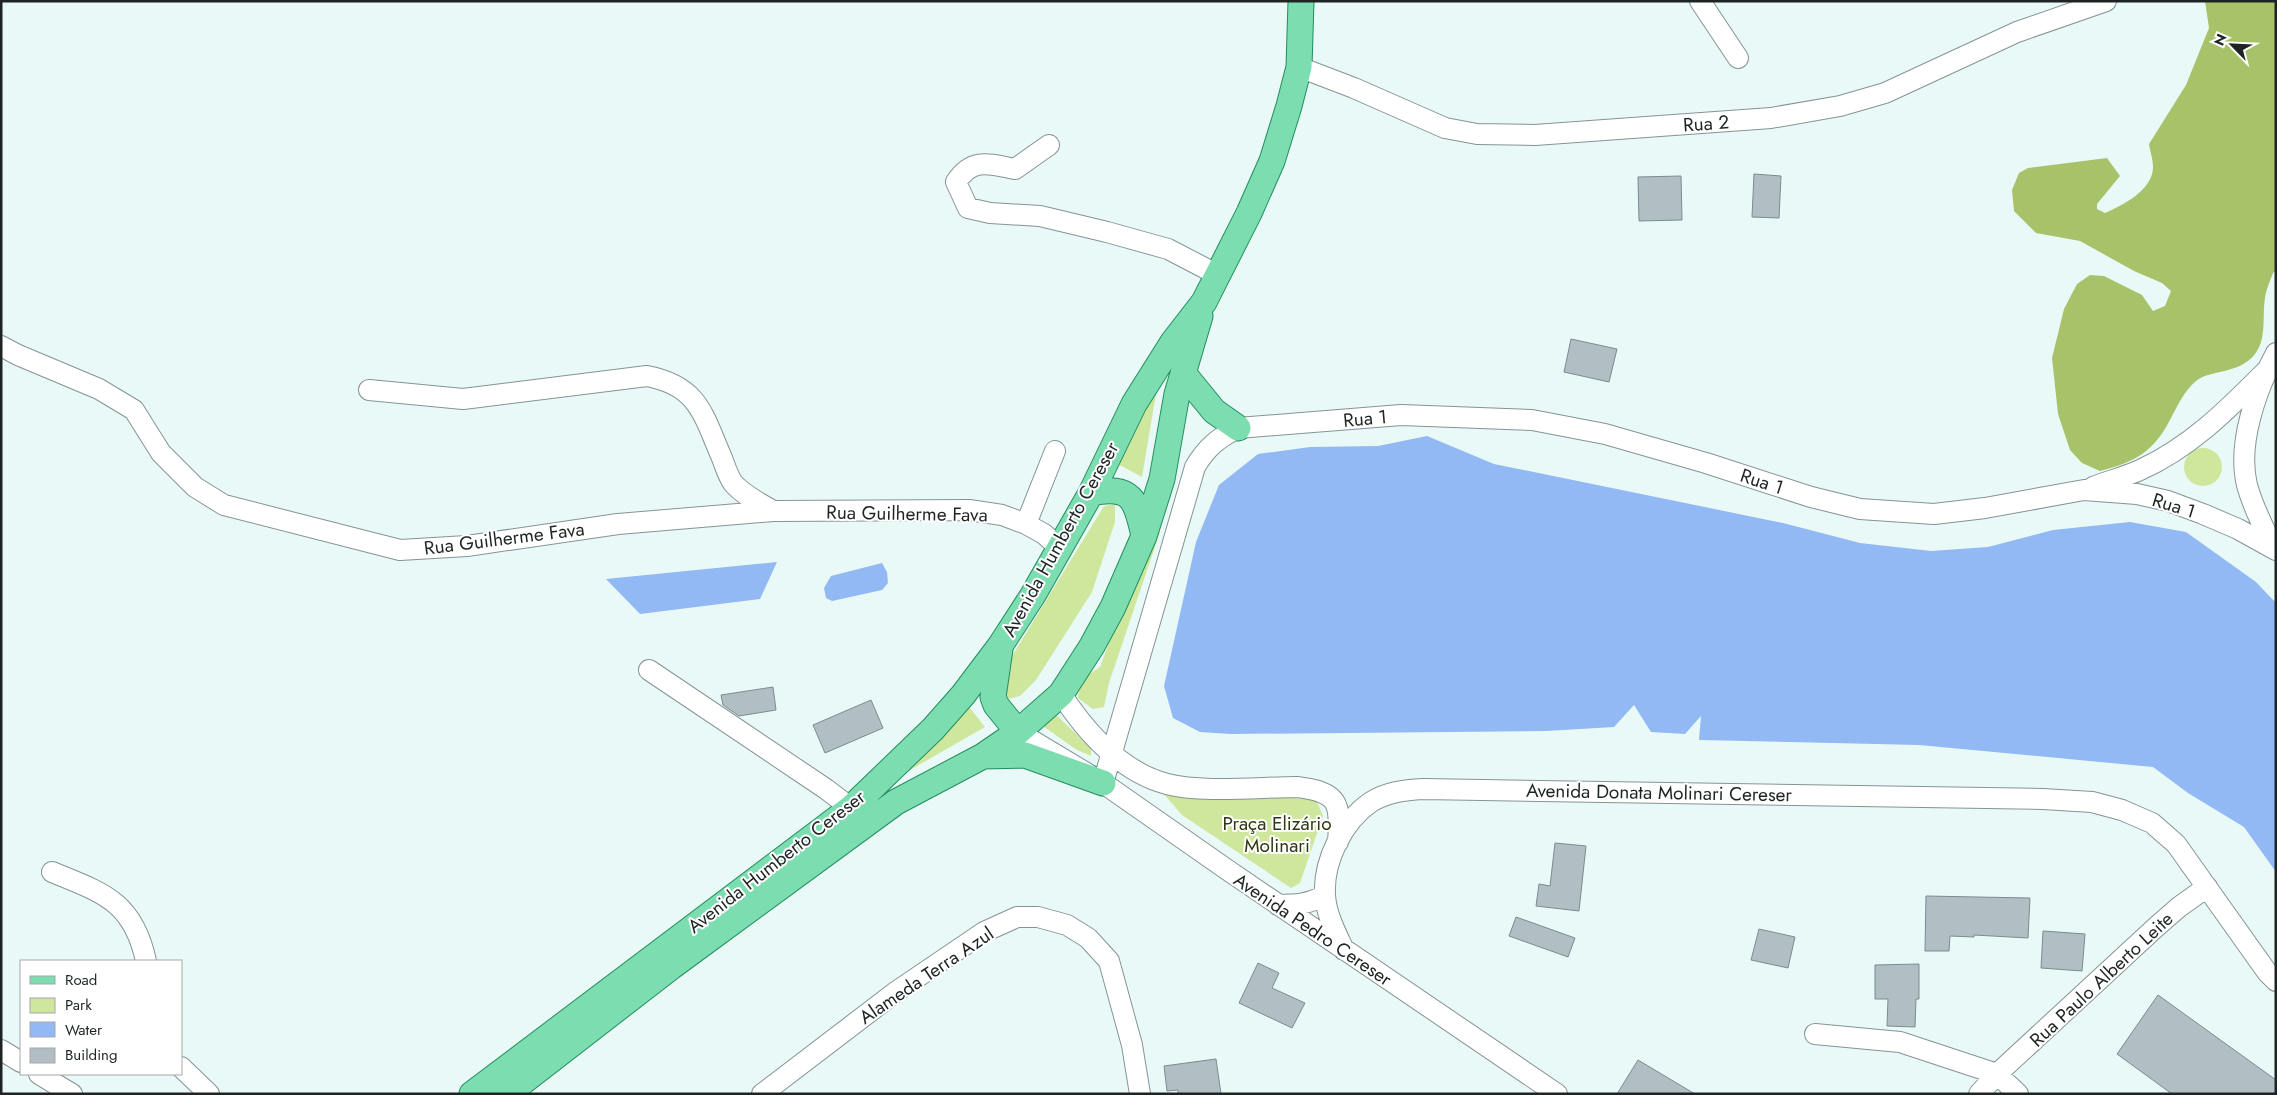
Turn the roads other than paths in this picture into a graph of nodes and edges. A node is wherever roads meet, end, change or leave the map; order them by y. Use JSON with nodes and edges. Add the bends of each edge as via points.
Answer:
{"nodes":[{"id":1,"x":1301,"y":1,"type":"edge"},
{"id":2,"x":1700,"y":1,"type":"edge"},
{"id":3,"x":2106,"y":1,"type":"edge"},
{"id":4,"x":1738,"y":58,"type":"dead end"},
{"id":5,"x":1299,"y":66,"type":"junction"},
{"id":6,"x":1049,"y":145,"type":"dead end"},
{"id":7,"x":1218,"y":275,"type":"junction"},
{"id":8,"x":1204,"y":302,"type":"junction"},
{"id":9,"x":1,"y":346,"type":"edge"},
{"id":10,"x":2271,"y":362,"type":"edge"},
{"id":11,"x":1183,"y":373,"type":"junction"},
{"id":12,"x":369,"y":390,"type":"dead end"},
{"id":13,"x":1238,"y":428,"type":"junction"},
{"id":14,"x":1055,"y":451,"type":"dead end"},
{"id":15,"x":2084,"y":490,"type":"junction"},
{"id":16,"x":1090,"y":493,"type":"junction"},
{"id":17,"x":773,"y":511,"type":"junction"},
{"id":18,"x":1026,"y":524,"type":"junction"},
{"id":19,"x":1144,"y":536,"type":"junction"},
{"id":20,"x":1060,"y":548,"type":"junction"},
{"id":21,"x":2275,"y":550,"type":"edge"},
{"id":22,"x":1000,"y":646,"type":"junction"},
{"id":23,"x":649,"y":670,"type":"dead end"},
{"id":24,"x":1061,"y":694,"type":"junction"},
{"id":25,"x":1018,"y":732,"type":"junction"},
{"id":26,"x":1111,"y":753,"type":"junction"},
{"id":27,"x":983,"y":756,"type":"junction"},
{"id":28,"x":1103,"y":783,"type":"junction"},
{"id":29,"x":851,"y":808,"type":"junction"},
{"id":30,"x":1338,"y":842,"type":"junction"},
{"id":31,"x":52,"y":872,"type":"dead end"},
{"id":32,"x":2206,"y":887,"type":"junction"},
{"id":33,"x":1325,"y":895,"type":"junction"},
{"id":34,"x":1278,"y":905,"type":"junction"},
{"id":35,"x":1344,"y":950,"type":"junction"},
{"id":36,"x":146,"y":960,"type":"edge"},
{"id":37,"x":2276,"y":981,"type":"edge"},
{"id":38,"x":1815,"y":1034,"type":"dead end"},
{"id":39,"x":1,"y":1050,"type":"edge"},
{"id":40,"x":20,"y":1061,"type":"edge"},
{"id":41,"x":182,"y":1068,"type":"edge"},
{"id":42,"x":1997,"y":1074,"type":"junction"},
{"id":43,"x":41,"y":1075,"type":"edge"},
{"id":44,"x":72,"y":1094,"type":"edge"},
{"id":45,"x":209,"y":1094,"type":"edge"},
{"id":46,"x":472,"y":1094,"type":"edge"},
{"id":47,"x":507,"y":1094,"type":"edge"},
{"id":48,"x":762,"y":1094,"type":"edge"},
{"id":49,"x":1140,"y":1094,"type":"edge"},
{"id":50,"x":1558,"y":1094,"type":"edge"},
{"id":51,"x":1979,"y":1094,"type":"edge"},
{"id":52,"x":2018,"y":1094,"type":"edge"}],
"edges":[{"from":1,"to":5,"type":"main road","name":"Avenida Humberto Cereser"},
{"from":2,"to":4,"type":"street"},
{"from":3,"to":5,"type":"street","name":"Rua 2","via":[[2017,32],[1884,93],[1840,106],[1771,118],[1535,134],[1478,134],[1445,128]]},
{"from":5,"to":7,"type":"main road","name":"Avenida Humberto Cereser","via":[[1272,161]]},
{"from":6,"to":7,"type":"street","via":[[1015,169],[985,162],[963,171],[956,182],[968,208],[990,213],[1040,216],[1106,232],[1168,249]]},
{"from":7,"to":8,"type":"main road","name":"Avenida Humberto Cereser"},
{"from":8,"to":11,"type":"main road","name":"Avenida Humberto Cereser"},
{"from":8,"to":16,"type":"main road","name":"Avenida Humberto Cereser","via":[[1173,342],[1134,404]]},
{"from":9,"to":17,"type":"street","name":"Rua Guilherme Fava","via":[[99,389],[134,410],[161,453],[195,488],[224,505],[400,550],[467,546],[618,524]]},
{"from":10,"to":15,"type":"street","via":[[2223,415],[2177,450],[2140,471]]},
{"from":10,"to":21,"type":"street","via":[[2249,425],[2244,465],[2255,510]]},
{"from":11,"to":13,"type":"main road","via":[[1214,411]]},
{"from":11,"to":19,"type":"main road","name":"Avenida Humberto Cereser","via":[[1162,479]]},
{"from":12,"to":17,"type":"street","via":[[462,399],[647,376],[666,380],[684,390],[699,405],[732,482]]},
{"from":13,"to":15,"type":"street","name":"Rua 1","via":[[1401,415],[1532,420],[1622,438],[1811,497],[1893,512],[1934,514]]},
{"from":13,"to":26,"type":"street","via":[[1207,448],[1194,467]]},
{"from":14,"to":18,"type":"street"},
{"from":15,"to":21,"type":"street","name":"Rua 1","via":[[2137,494],[2168,501],[2204,514]]},
{"from":16,"to":19,"type":"main road","via":[[1106,490],[1126,493],[1138,509]]},
{"from":16,"to":20,"type":"main road","name":"Avenida Humberto Cereser"},
{"from":17,"to":18,"type":"street","name":"Rua Guilherme Fava","via":[[968,510],[1002,515]]},
{"from":18,"to":20,"type":"street","name":"Rua Guilherme Fava"},
{"from":19,"to":24,"type":"main road","name":"Avenida Humberto Cereser","via":[[1092,646]]},
{"from":20,"to":22,"type":"main road","name":"Avenida Humberto Cereser"},
{"from":22,"to":25,"type":"main road","via":[[993,696],[996,706]]},
{"from":22,"to":29,"type":"main road","name":"Avenida Humberto Cereser","via":[[933,729]]},
{"from":23,"to":29,"type":"street"},
{"from":24,"to":25,"type":"main road","name":"Avenida Humberto Cereser"},
{"from":24,"to":26,"type":"street","via":[[1076,717]]},
{"from":25,"to":27,"type":"main road","name":"Avenida Humberto Cereser"},
{"from":25,"to":28,"type":"street","name":"Avenida Pedro Cereser"},
{"from":26,"to":28,"type":"street"},
{"from":26,"to":30,"type":"street","via":[[1134,770],[1167,784],[1187,787],[1297,787],[1326,794],[1339,810]]},
{"from":27,"to":28,"type":"main road","via":[[1025,756]]},
{"from":27,"to":47,"type":"main road","name":"Avenida Humberto Cereser","via":[[896,802],[671,967]]},
{"from":28,"to":34,"type":"street","name":"Avenida Pedro Cereser"},
{"from":29,"to":46,"type":"main road","name":"Avenida Humberto Cereser"},
{"from":30,"to":32,"type":"street","name":"Avenida Donata Molinari Cereser","via":[[1358,813],[1372,801],[1396,792],[1423,789],[2043,799],[2092,802],[2152,822],[2176,844]]},
{"from":30,"to":33,"type":"street"},
{"from":31,"to":36,"type":"street","via":[[100,892],[120,906],[134,926]]},
{"from":32,"to":37,"type":"street","name":"Avenida Donata Molinari Cereser"},
{"from":32,"to":42,"type":"street","name":"Rua Paulo Alberto Leite","via":[[2155,928]]},
{"from":33,"to":34,"type":"street","via":[[1299,906]]},
{"from":33,"to":35,"type":"street"},
{"from":34,"to":35,"type":"street","name":"Avenida Pedro Cereser"},
{"from":35,"to":50,"type":"street","name":"Avenida Pedro Cereser"},
{"from":38,"to":42,"type":"street","via":[[1900,1042]]},
{"from":39,"to":40,"type":"street"},
{"from":41,"to":45,"type":"street"},
{"from":42,"to":51,"type":"street","name":"Rua Paulo Alberto Leite"},
{"from":42,"to":52,"type":"street"},
{"from":43,"to":44,"type":"street"},
{"from":48,"to":49,"type":"street","name":"Alameda Terra Azul","via":[[897,991],[984,932],[1017,917],[1067,924],[1088,938],[1109,961],[1132,1045]]}]}
